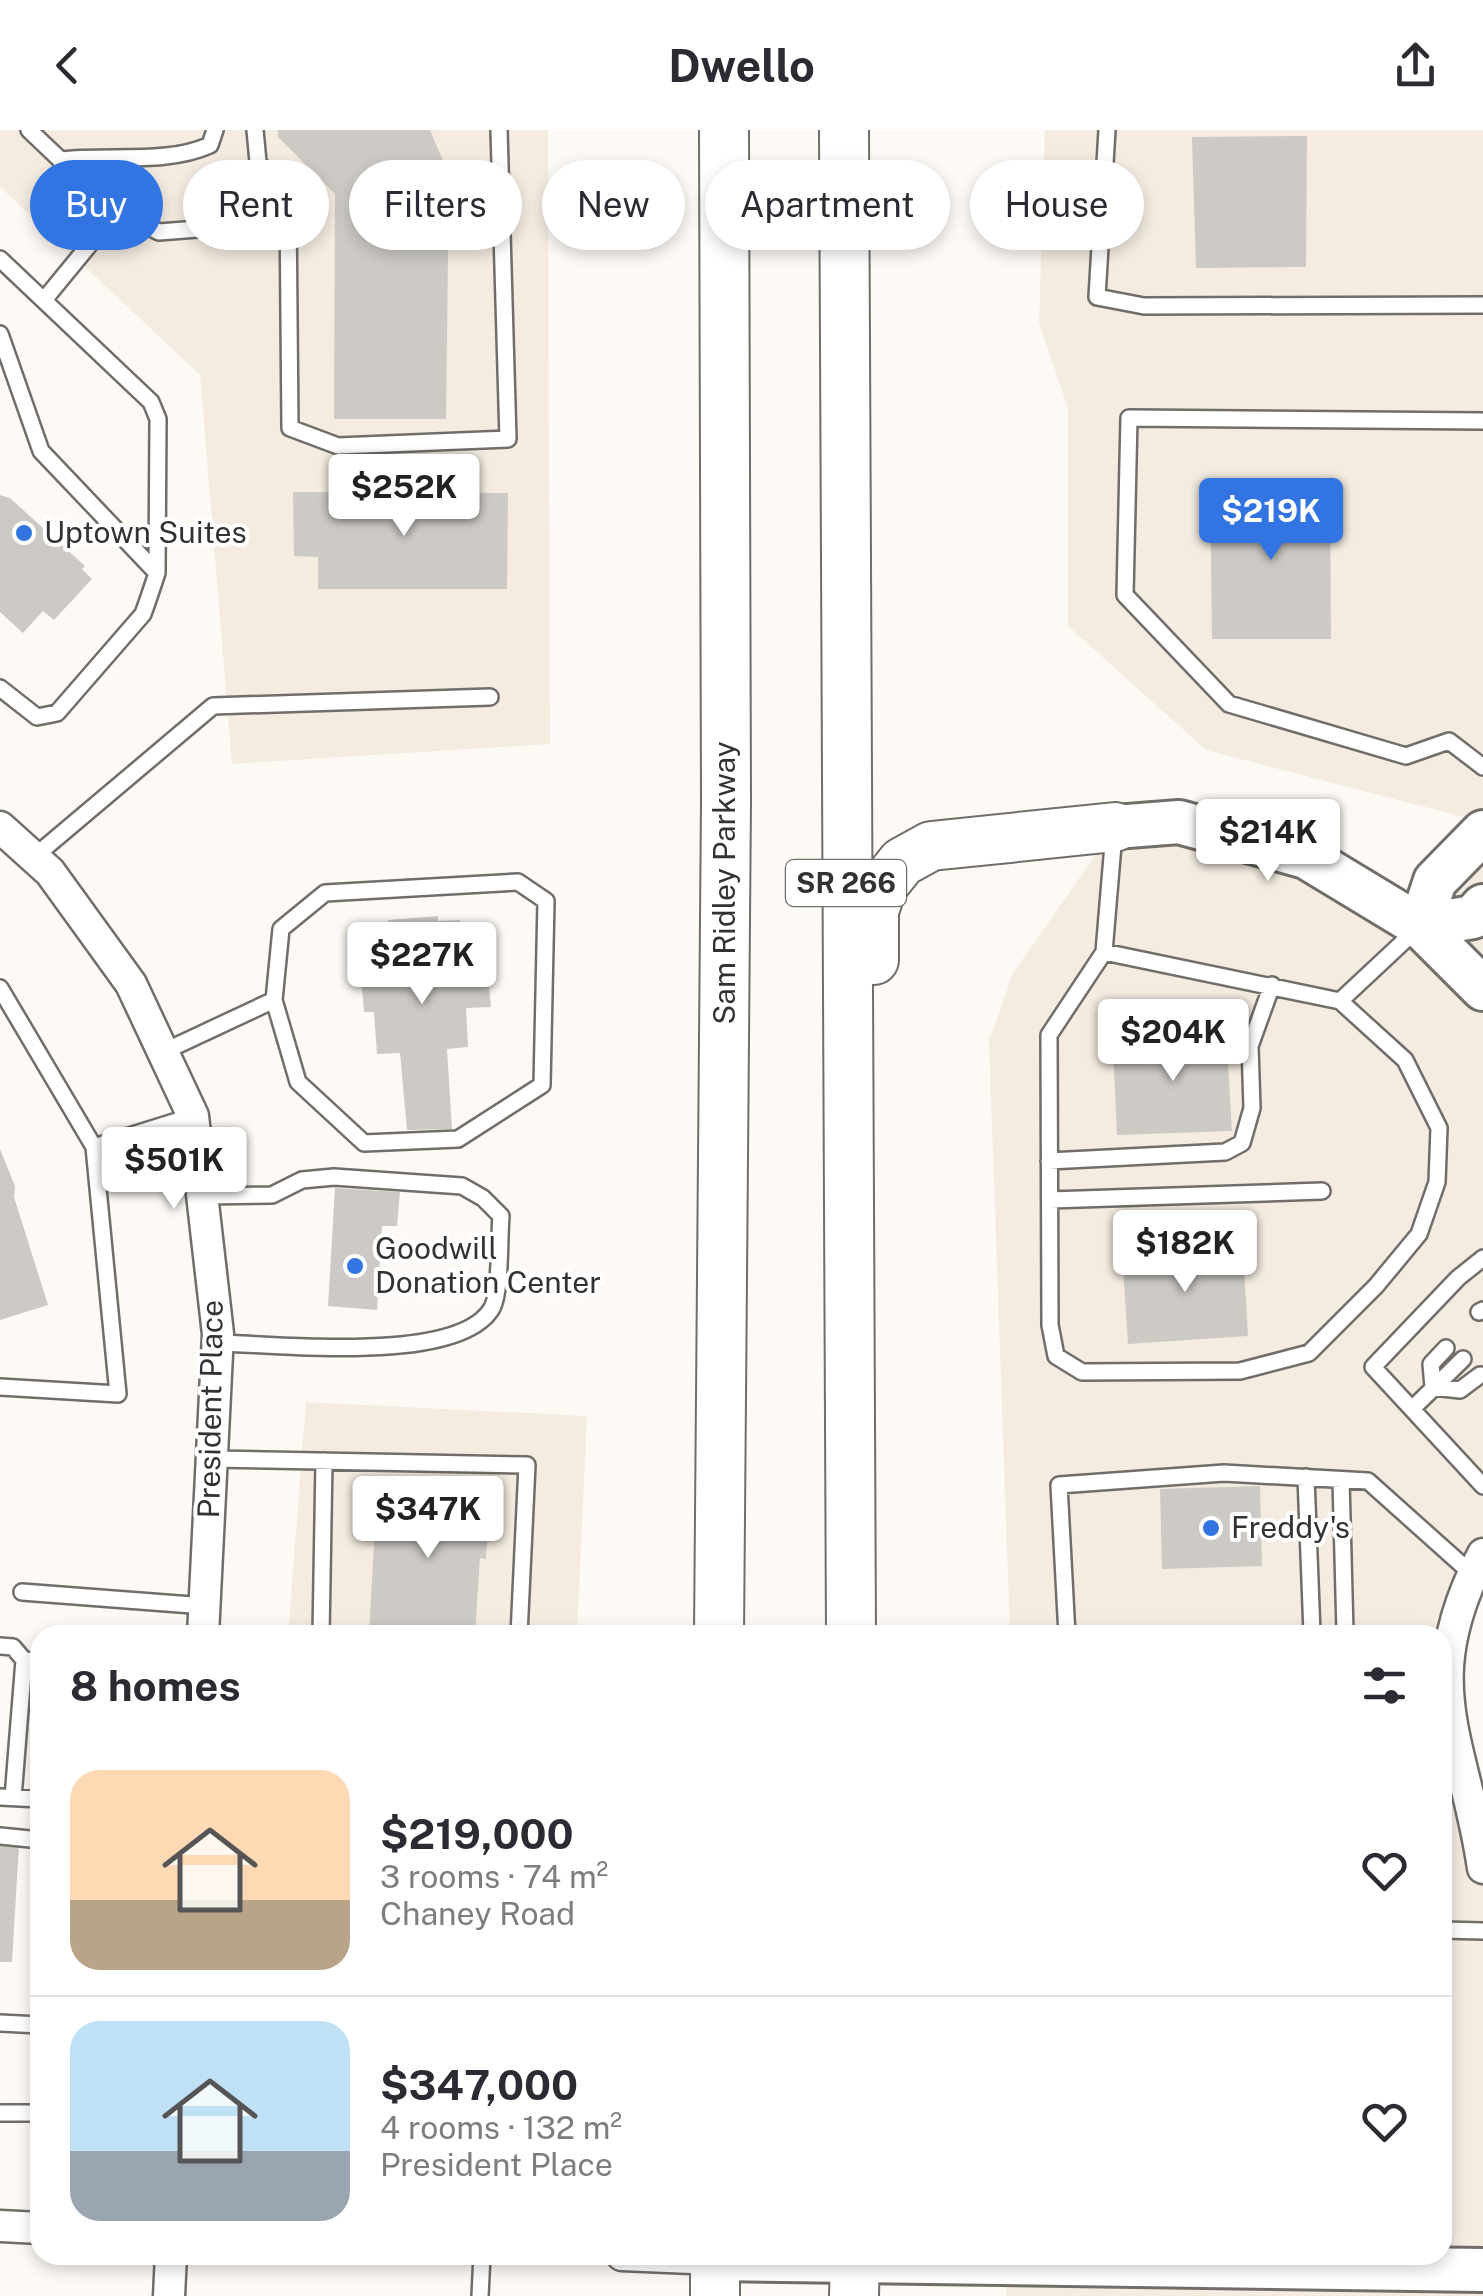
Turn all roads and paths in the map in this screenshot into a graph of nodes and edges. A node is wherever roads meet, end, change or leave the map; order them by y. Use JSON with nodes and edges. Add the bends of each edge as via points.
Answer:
{"nodes":[{"id":1,"x":29,"y":130,"type":"edge"},
{"id":2,"x":214,"y":130,"type":"edge"},
{"id":3,"x":255,"y":130,"type":"edge"},
{"id":4,"x":499,"y":130,"type":"edge"},
{"id":5,"x":724,"y":130,"type":"edge"},
{"id":6,"x":844,"y":130,"type":"edge"},
{"id":7,"x":1107,"y":130,"type":"edge"},
{"id":8,"x":60,"y":160,"type":"joint"},
{"id":9,"x":258,"y":160,"type":"edge"},
{"id":10,"x":85,"y":250,"type":"edge"},
{"id":11,"x":288,"y":250,"type":"edge"},
{"id":12,"x":0,"y":259,"type":"edge"},
{"id":13,"x":44,"y":300,"type":"junction"},
{"id":14,"x":1483,"y":305,"type":"edge"},
{"id":15,"x":0,"y":334,"type":"edge"},
{"id":16,"x":4,"y":358,"type":"edge"},
{"id":17,"x":1483,"y":421,"type":"edge"},
{"id":18,"x":158,"y":573,"type":"junction"},
{"id":19,"x":0,"y":688,"type":"edge"},
{"id":20,"x":490,"y":697,"type":"dead end"},
{"id":21,"x":1483,"y":767,"type":"edge"},
{"id":22,"x":1115,"y":826,"type":"junction"},
{"id":23,"x":0,"y":827,"type":"edge"},
{"id":24,"x":1483,"y":832,"type":"edge"},
{"id":25,"x":34,"y":858,"type":"junction"},
{"id":26,"x":1483,"y":906,"type":"edge"},
{"id":27,"x":1420,"y":926,"type":"junction"},
{"id":28,"x":1104,"y":952,"type":"junction"},
{"id":29,"x":1272,"y":985,"type":"junction"},
{"id":30,"x":0,"y":988,"type":"edge"},
{"id":31,"x":1483,"y":989,"type":"edge"},
{"id":32,"x":274,"y":1000,"type":"junction"},
{"id":33,"x":1340,"y":1001,"type":"junction"},
{"id":34,"x":163,"y":1052,"type":"junction"},
{"id":35,"x":193,"y":1116,"type":"junction"},
{"id":36,"x":94,"y":1147,"type":"junction"},
{"id":37,"x":1049,"y":1161,"type":"junction"},
{"id":38,"x":1322,"y":1190,"type":"dead end"},
{"id":39,"x":202,"y":1196,"type":"junction"},
{"id":40,"x":1050,"y":1200,"type":"junction"},
{"id":41,"x":1483,"y":1258,"type":"edge"},
{"id":42,"x":218,"y":1344,"type":"junction"},
{"id":43,"x":1446,"y":1348,"type":"dead end"},
{"id":44,"x":1464,"y":1359,"type":"dead end"},
{"id":45,"x":1480,"y":1376,"type":"dead end"},
{"id":46,"x":0,"y":1387,"type":"edge"},
{"id":47,"x":1433,"y":1388,"type":"junction"},
{"id":48,"x":1412,"y":1409,"type":"junction"},
{"id":49,"x":850,"y":1452,"type":"junction"},
{"id":50,"x":212,"y":1458,"type":"junction"},
{"id":51,"x":324,"y":1461,"type":"junction"},
{"id":52,"x":1306,"y":1476,"type":"junction"},
{"id":53,"x":1341,"y":1480,"type":"junction"},
{"id":54,"x":1483,"y":1486,"type":"edge"},
{"id":55,"x":1478,"y":1564,"type":"edge"},
{"id":56,"x":22,"y":1592,"type":"dead end"},
{"id":57,"x":204,"y":1620,"type":"edge"},
{"id":58,"x":320,"y":1625,"type":"edge"},
{"id":59,"x":520,"y":1625,"type":"edge"},
{"id":60,"x":719,"y":1625,"type":"edge"},
{"id":61,"x":851,"y":1625,"type":"edge"},
{"id":62,"x":1066,"y":1625,"type":"edge"},
{"id":63,"x":1312,"y":1625,"type":"edge"},
{"id":64,"x":1337,"y":1625,"type":"edge"},
{"id":65,"x":1451,"y":1625,"type":"edge"},
{"id":66,"x":0,"y":1646,"type":"edge"},
{"id":67,"x":30,"y":1659,"type":"edge"},
{"id":68,"x":30,"y":1671,"type":"edge"},
{"id":69,"x":1452,"y":1745,"type":"edge"},
{"id":70,"x":6,"y":1797,"type":"edge"},
{"id":71,"x":0,"y":1836,"type":"edge"},
{"id":72,"x":30,"y":1839,"type":"edge"},
{"id":73,"x":1483,"y":1868,"type":"edge"},
{"id":74,"x":1452,"y":1930,"type":"edge"},
{"id":75,"x":1483,"y":1931,"type":"edge"},
{"id":76,"x":0,"y":2023,"type":"edge"},
{"id":77,"x":30,"y":2025,"type":"edge"},
{"id":78,"x":0,"y":2113,"type":"edge"},
{"id":79,"x":30,"y":2113,"type":"edge"},
{"id":80,"x":0,"y":2226,"type":"edge"},
{"id":81,"x":30,"y":2228,"type":"edge"},
{"id":82,"x":171,"y":2265,"type":"edge"},
{"id":83,"x":482,"y":2265,"type":"edge"},
{"id":84,"x":684,"y":2265,"type":"edge"},
{"id":85,"x":1316,"y":2268,"type":"edge"},
{"id":86,"x":715,"y":2270,"type":"edge"},
{"id":87,"x":1483,"y":2270,"type":"edge"},
{"id":88,"x":854,"y":2271,"type":"edge"},
{"id":89,"x":169,"y":2296,"type":"edge"},
{"id":90,"x":480,"y":2296,"type":"edge"}],
"edges":[{"from":1,"to":8,"type":"lane"},
{"from":2,"to":8,"type":"lane","via":[[210,144],[186,156]]},
{"from":3,"to":9,"type":"lane"},
{"from":4,"to":11,"type":"lane","via":[[508,439],[338,446],[290,428]]},
{"from":5,"to":60,"type":"main road","name":"Sam Ridley Parkway"},
{"from":6,"to":49,"type":"main road","number":"SR 266"},
{"from":7,"to":14,"type":"lane","via":[[1097,297],[1144,306]]},
{"from":10,"to":13,"type":"lane"},
{"from":12,"to":13,"type":"lane"},
{"from":13,"to":18,"type":"lane","via":[[151,402],[158,419]]},
{"from":15,"to":16,"type":"lane"},
{"from":16,"to":18,"type":"lane","via":[[42,450]]},
{"from":17,"to":21,"type":"lane","via":[[1128,418],[1124,595],[1229,704],[1406,756],[1449,740]]},
{"from":18,"to":19,"type":"lane","via":[[143,614],[57,713],[36,717]]},
{"from":20,"to":25,"type":"lane","via":[[213,706]]},
{"from":22,"to":27,"type":"street","via":[[1178,822],[1306,857]]},
{"from":22,"to":28,"type":"lane"},
{"from":22,"to":49,"type":"main road","via":[[932,846],[902,862],[882,887],[874,912],[872,1243]]},
{"from":23,"to":25,"type":"street","name":"President Place"},
{"from":24,"to":27,"type":"street","via":[[1435,881]]},
{"from":25,"to":34,"type":"street","name":"President Place","via":[[131,984]]},
{"from":26,"to":27,"type":"street","via":[[1473,917]]},
{"from":27,"to":31,"type":"street"},
{"from":27,"to":33,"type":"lane"},
{"from":28,"to":29,"type":"lane"},
{"from":28,"to":37,"type":"lane","via":[[1049,1035]]},
{"from":29,"to":33,"type":"lane"},
{"from":29,"to":37,"type":"lane","via":[[1250,1046],[1252,1108],[1242,1143],[1225,1152]]},
{"from":30,"to":36,"type":"lane"},
{"from":32,"to":32,"type":"lane","via":[[298,1082],[364,1143],[458,1139],[542,1084],[546,901],[518,882],[324,893],[280,929]]},
{"from":32,"to":34,"type":"lane"},
{"from":33,"to":40,"type":"lane","via":[[1405,1060],[1439,1128],[1438,1182],[1418,1234],[1309,1353],[1240,1371],[1082,1372],[1056,1356],[1050,1326]]},
{"from":34,"to":35,"type":"street","name":"President Place"},
{"from":35,"to":36,"type":"lane"},
{"from":35,"to":39,"type":"street","name":"President Place"},
{"from":36,"to":46,"type":"lane","via":[[118,1394]]},
{"from":37,"to":40,"type":"lane"},
{"from":38,"to":40,"type":"lane"},
{"from":39,"to":42,"type":"street","name":"President Place"},
{"from":39,"to":42,"type":"lane","via":[[272,1195],[302,1180],[334,1177],[462,1186],[501,1216],[493,1306],[474,1327],[394,1346]]},
{"from":41,"to":48,"type":"lane","via":[[1373,1366]]},
{"from":42,"to":50,"type":"street","name":"President Place"},
{"from":43,"to":47,"type":"lane","via":[[1431,1364]]},
{"from":44,"to":47,"type":"lane"},
{"from":45,"to":47,"type":"lane","via":[[1460,1390]]},
{"from":47,"to":48,"type":"lane"},
{"from":48,"to":54,"type":"lane"},
{"from":49,"to":61,"type":"main road","number":"SR 266"},
{"from":50,"to":51,"type":"lane"},
{"from":50,"to":57,"type":"street","name":"President Place"},
{"from":51,"to":58,"type":"lane"},
{"from":51,"to":59,"type":"lane","via":[[527,1465]]},
{"from":52,"to":53,"type":"lane"},
{"from":52,"to":62,"type":"lane","via":[[1224,1473],[1059,1484]]},
{"from":52,"to":63,"type":"lane"},
{"from":53,"to":55,"type":"lane","via":[[1368,1481]]},
{"from":53,"to":64,"type":"lane"},
{"from":55,"to":65,"type":"street"},
{"from":56,"to":57,"type":"lane"},
{"from":66,"to":67,"type":"lane"},
{"from":68,"to":70,"type":"lane"},
{"from":69,"to":73,"type":"street"},
{"from":71,"to":72,"type":"lane"},
{"from":74,"to":75,"type":"lane"},
{"from":76,"to":77,"type":"lane"},
{"from":78,"to":79,"type":"lane"},
{"from":80,"to":81,"type":"street"},
{"from":82,"to":89,"type":"street"},
{"from":83,"to":90,"type":"lane"},
{"from":84,"to":86,"type":"street"},
{"from":85,"to":87,"type":"street"},
{"from":85,"to":88,"type":"street"},
{"from":86,"to":88,"type":"street"}]}
